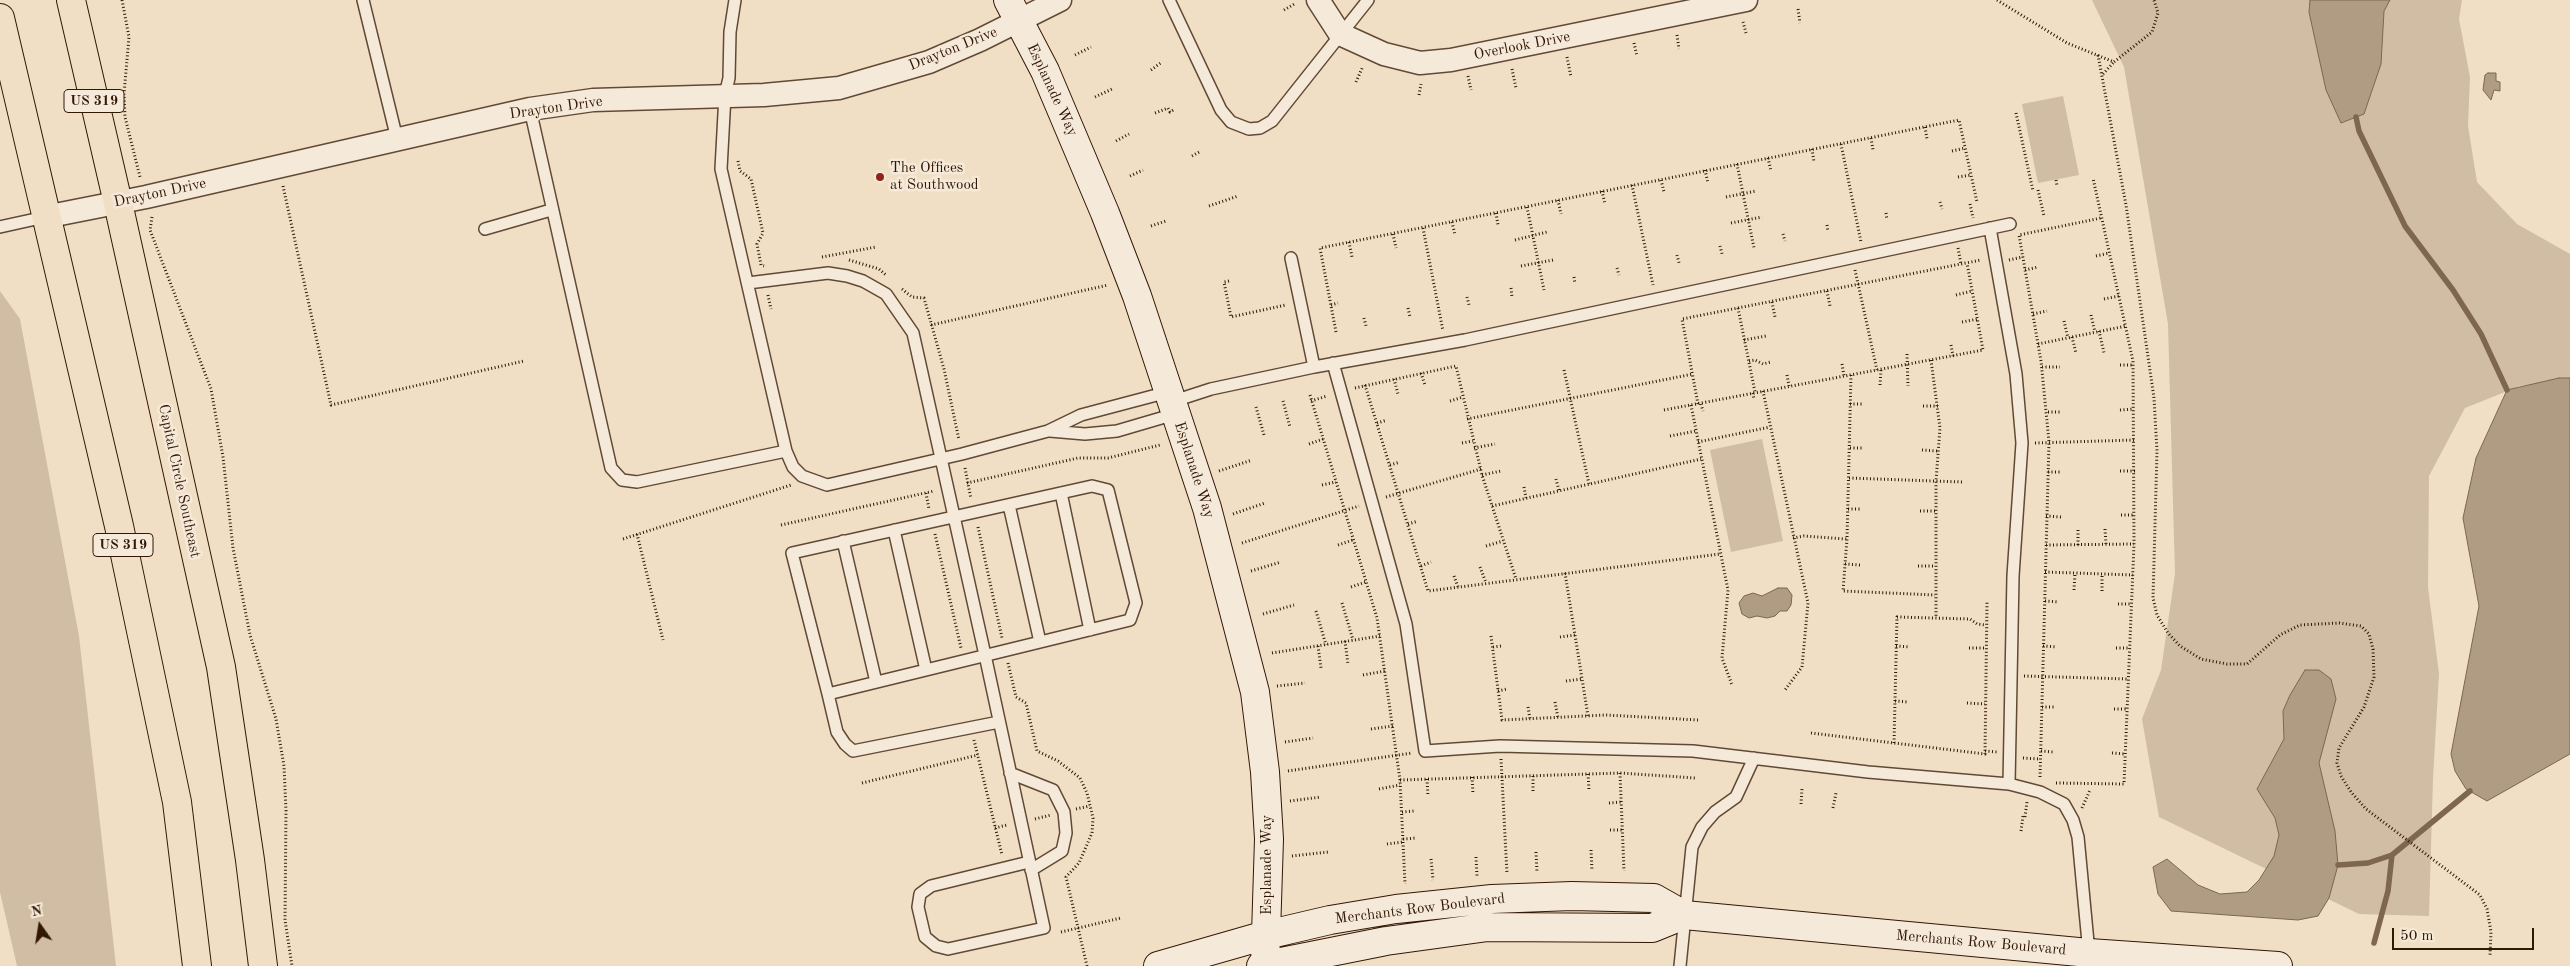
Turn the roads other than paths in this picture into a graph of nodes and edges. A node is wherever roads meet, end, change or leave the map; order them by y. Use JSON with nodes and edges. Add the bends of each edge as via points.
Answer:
{"nodes":[{"id":1,"x":71,"y":0,"type":"edge"},
{"id":2,"x":363,"y":0,"type":"edge"},
{"id":3,"x":735,"y":0,"type":"edge"},
{"id":4,"x":1060,"y":0,"type":"edge"},
{"id":5,"x":1169,"y":0,"type":"edge"},
{"id":6,"x":1368,"y":0,"type":"edge"},
{"id":7,"x":1307,"y":2,"type":"edge"},
{"id":8,"x":1687,"y":6,"type":"edge"},
{"id":9,"x":1014,"y":10,"type":"edge"},
{"id":10,"x":1745,"y":11,"type":"edge"},
{"id":11,"x":0,"y":18,"type":"edge"},
{"id":12,"x":1340,"y":34,"type":"junction"},
{"id":13,"x":725,"y":95,"type":"junction"},
{"id":14,"x":530,"y":109,"type":"junction"},
{"id":15,"x":397,"y":140,"type":"junction"},
{"id":16,"x":118,"y":203,"type":"junction"},
{"id":17,"x":551,"y":210,"type":"junction"},
{"id":18,"x":45,"y":217,"type":"junction"},
{"id":19,"x":2010,"y":224,"type":"dead end"},
{"id":20,"x":0,"y":227,"type":"edge"},
{"id":21,"x":1990,"y":228,"type":"junction"},
{"id":22,"x":485,"y":229,"type":"dead end"},
{"id":23,"x":1291,"y":258,"type":"dead end"},
{"id":24,"x":748,"y":283,"type":"junction"},
{"id":25,"x":1333,"y":363,"type":"junction"},
{"id":26,"x":1314,"y":367,"type":"junction"},
{"id":27,"x":1171,"y":403,"type":"junction"},
{"id":28,"x":1048,"y":431,"type":"junction"},
{"id":29,"x":786,"y":451,"type":"junction"},
{"id":30,"x":941,"y":459,"type":"junction"},
{"id":31,"x":1061,"y":493,"type":"junction"},
{"id":32,"x":1010,"y":505,"type":"junction"},
{"id":33,"x":953,"y":517,"type":"junction"},
{"id":34,"x":894,"y":530,"type":"junction"},
{"id":35,"x":843,"y":541,"type":"junction"},
{"id":36,"x":1090,"y":630,"type":"junction"},
{"id":37,"x":1040,"y":642,"type":"junction"},
{"id":38,"x":985,"y":655,"type":"junction"},
{"id":39,"x":926,"y":670,"type":"junction"},
{"id":40,"x":876,"y":682,"type":"junction"},
{"id":41,"x":828,"y":694,"type":"junction"},
{"id":42,"x":999,"y":722,"type":"junction"},
{"id":43,"x":1754,"y":758,"type":"junction"},
{"id":44,"x":1010,"y":773,"type":"junction"},
{"id":45,"x":2008,"y":784,"type":"junction"},
{"id":46,"x":1030,"y":866,"type":"junction"},
{"id":47,"x":1684,"y":915,"type":"junction"},
{"id":48,"x":1266,"y":935,"type":"junction"},
{"id":49,"x":2090,"y":960,"type":"edge"},
{"id":50,"x":197,"y":966,"type":"edge"},
{"id":51,"x":263,"y":966,"type":"edge"},
{"id":52,"x":1158,"y":966,"type":"edge"},
{"id":53,"x":1264,"y":966,"type":"edge"},
{"id":54,"x":1680,"y":966,"type":"edge"},
{"id":55,"x":2278,"y":966,"type":"edge"}],
"edges":[{"from":1,"to":16,"type":"main road","name":"Capital Circle Southeast","number":"US 319"},
{"from":2,"to":15,"type":"lane"},
{"from":3,"to":13,"type":"lane"},
{"from":4,"to":9,"type":"street","name":"Drayton Drive"},
{"from":5,"to":12,"type":"lane","via":[[1221,110],[1231,122],[1249,129],[1260,128],[1272,121]]},
{"from":6,"to":12,"type":"lane"},
{"from":7,"to":12,"type":"street"},
{"from":8,"to":10,"type":"street","name":"Overlook Drive"},
{"from":8,"to":12,"type":"street","name":"Overlook Drive","via":[[1451,60],[1420,63],[1384,54]]},
{"from":9,"to":13,"type":"street","name":"Drayton Drive","via":[[929,62],[839,88]]},
{"from":9,"to":27,"type":"street","name":"Esplanade Way","via":[[1056,96],[1105,213],[1137,296]]},
{"from":11,"to":18,"type":"main road","number":"US 319"},
{"from":13,"to":14,"type":"street","name":"Drayton Drive","via":[[593,100]]},
{"from":13,"to":24,"type":"lane","via":[[721,169]]},
{"from":14,"to":15,"type":"street","name":"Drayton Drive"},
{"from":14,"to":17,"type":"lane"},
{"from":15,"to":16,"type":"street","name":"Drayton Drive"},
{"from":16,"to":18,"type":"street","name":"Drayton Drive"},
{"from":16,"to":51,"type":"main road","name":"Capital Circle Southeast","number":"US 319","via":[[221,667]]},
{"from":17,"to":22,"type":"lane"},
{"from":17,"to":29,"type":"lane","via":[[611,468],[622,480],[637,482]]},
{"from":18,"to":20,"type":"lane"},
{"from":18,"to":50,"type":"main road","number":"US 319","via":[[119,526],[177,802]]},
{"from":19,"to":21,"type":"lane"},
{"from":21,"to":25,"type":"lane","via":[[1446,343]]},
{"from":21,"to":45,"type":"lane","via":[[2016,374],[2022,443],[2013,576]]},
{"from":23,"to":26,"type":"lane"},
{"from":24,"to":29,"type":"lane"},
{"from":24,"to":30,"type":"lane","via":[[828,273],[863,282],[886,294],[913,333]]},
{"from":25,"to":26,"type":"lane"},
{"from":25,"to":43,"type":"lane","via":[[1406,624],[1425,751],[1500,746],[1694,751]]},
{"from":26,"to":27,"type":"lane","via":[[1211,390]]},
{"from":27,"to":28,"type":"lane","via":[[1081,415]]},
{"from":27,"to":28,"type":"lane","via":[[1117,431],[1085,434]]},
{"from":27,"to":48,"type":"street","name":"Esplanade Way","via":[[1207,508],[1255,692],[1269,839]]},
{"from":28,"to":30,"type":"lane"},
{"from":29,"to":30,"type":"lane","via":[[793,467],[802,476],[827,485]]},
{"from":30,"to":33,"type":"lane"},
{"from":31,"to":32,"type":"lane"},
{"from":31,"to":36,"type":"lane"},
{"from":31,"to":36,"type":"lane","via":[[1092,486],[1108,490],[1136,603],[1130,620]]},
{"from":32,"to":33,"type":"lane"},
{"from":32,"to":37,"type":"lane"},
{"from":33,"to":34,"type":"lane"},
{"from":33,"to":38,"type":"lane"},
{"from":34,"to":35,"type":"lane"},
{"from":34,"to":39,"type":"lane"},
{"from":35,"to":40,"type":"lane"},
{"from":35,"to":41,"type":"lane","via":[[792,553]]},
{"from":36,"to":37,"type":"lane"},
{"from":37,"to":38,"type":"lane"},
{"from":38,"to":39,"type":"lane"},
{"from":38,"to":42,"type":"lane"},
{"from":39,"to":40,"type":"lane"},
{"from":40,"to":41,"type":"lane"},
{"from":41,"to":42,"type":"lane","via":[[837,732],[853,752]]},
{"from":42,"to":44,"type":"lane"},
{"from":43,"to":45,"type":"lane"},
{"from":43,"to":47,"type":"lane","via":[[1736,797],[1715,812],[1702,827],[1692,847]]},
{"from":44,"to":46,"type":"lane"},
{"from":44,"to":46,"type":"lane","via":[[1053,790],[1064,812],[1066,833],[1062,850]]},
{"from":45,"to":49,"type":"lane","via":[[2040,792],[2064,804],[2073,820],[2078,838]]},
{"from":46,"to":46,"type":"lane","via":[[1044,928],[948,949],[936,946],[925,937],[918,907],[920,894],[931,886],[1005,868]]},
{"from":47,"to":48,"type":"street","name":"Merchants Row Boulevard","via":[[1654,898],[1572,896],[1492,899],[1387,910]]},
{"from":47,"to":49,"type":"street","name":"Merchants Row Boulevard"},
{"from":47,"to":53,"type":"street","name":"Merchants Row Boulevard","via":[[1652,928],[1488,927],[1386,941]]},
{"from":47,"to":54,"type":"lane"},
{"from":48,"to":52,"type":"street","name":"Merchants Row Boulevard"},
{"from":48,"to":53,"type":"street","name":"Esplanade Way"},
{"from":49,"to":55,"type":"street","name":"Merchants Row Boulevard"}]}
